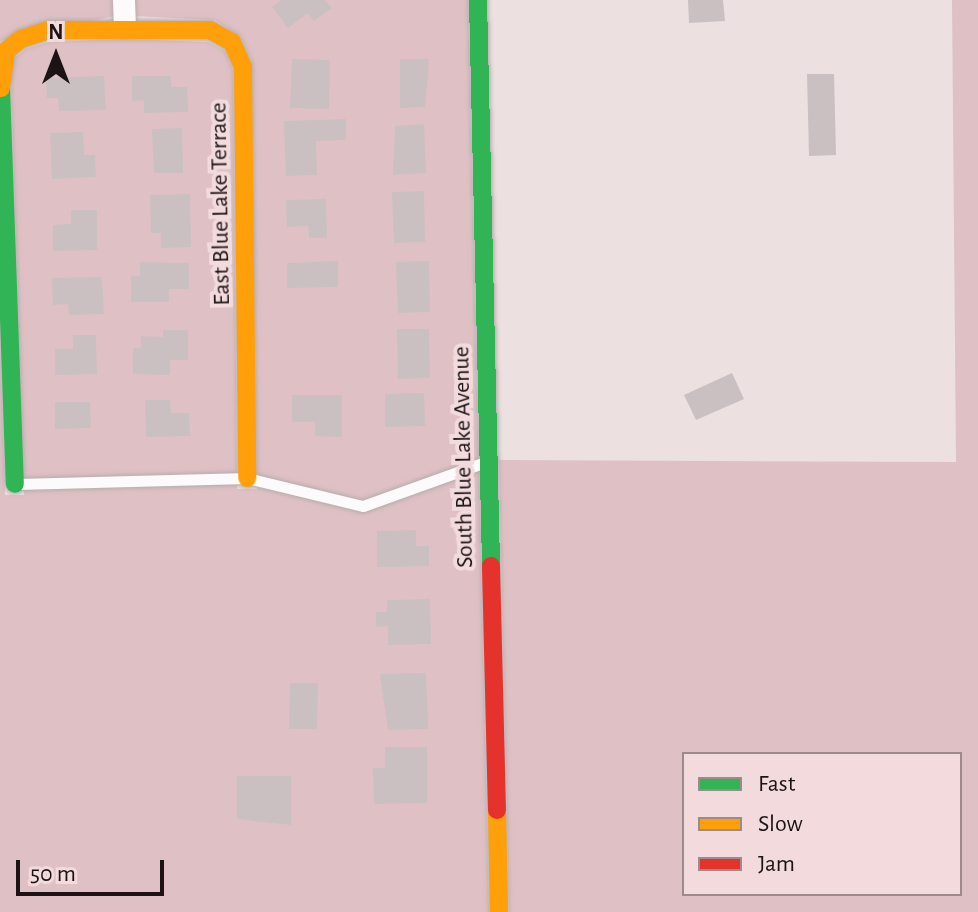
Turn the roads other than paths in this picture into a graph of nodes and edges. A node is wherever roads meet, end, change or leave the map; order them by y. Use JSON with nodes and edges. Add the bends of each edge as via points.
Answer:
{"nodes":[{"id":1,"x":124,"y":0,"type":"edge"},
{"id":2,"x":478,"y":0,"type":"edge"},
{"id":3,"x":125,"y":28,"type":"junction"},
{"id":4,"x":489,"y":461,"type":"junction"},
{"id":5,"x":247,"y":478,"type":"junction"},
{"id":6,"x":7,"y":484,"type":"edge"},
{"id":7,"x":499,"y":912,"type":"edge"}],
"edges":[{"from":1,"to":3,"type":"street"},
{"from":2,"to":4,"type":"street","name":"South Blue Lake Avenue"},
{"from":3,"to":5,"type":"street","name":"East Blue Lake Terrace","via":[[210,30],[232,42],[243,67]]},
{"from":3,"to":6,"type":"street","name":"East Blue Lake Terrace","via":[[48,30],[21,39],[6,51],[1,76]]},
{"from":4,"to":5,"type":"lane","via":[[363,506]]},
{"from":4,"to":7,"type":"street","name":"South Blue Lake Avenue"},
{"from":5,"to":6,"type":"lane"}]}
